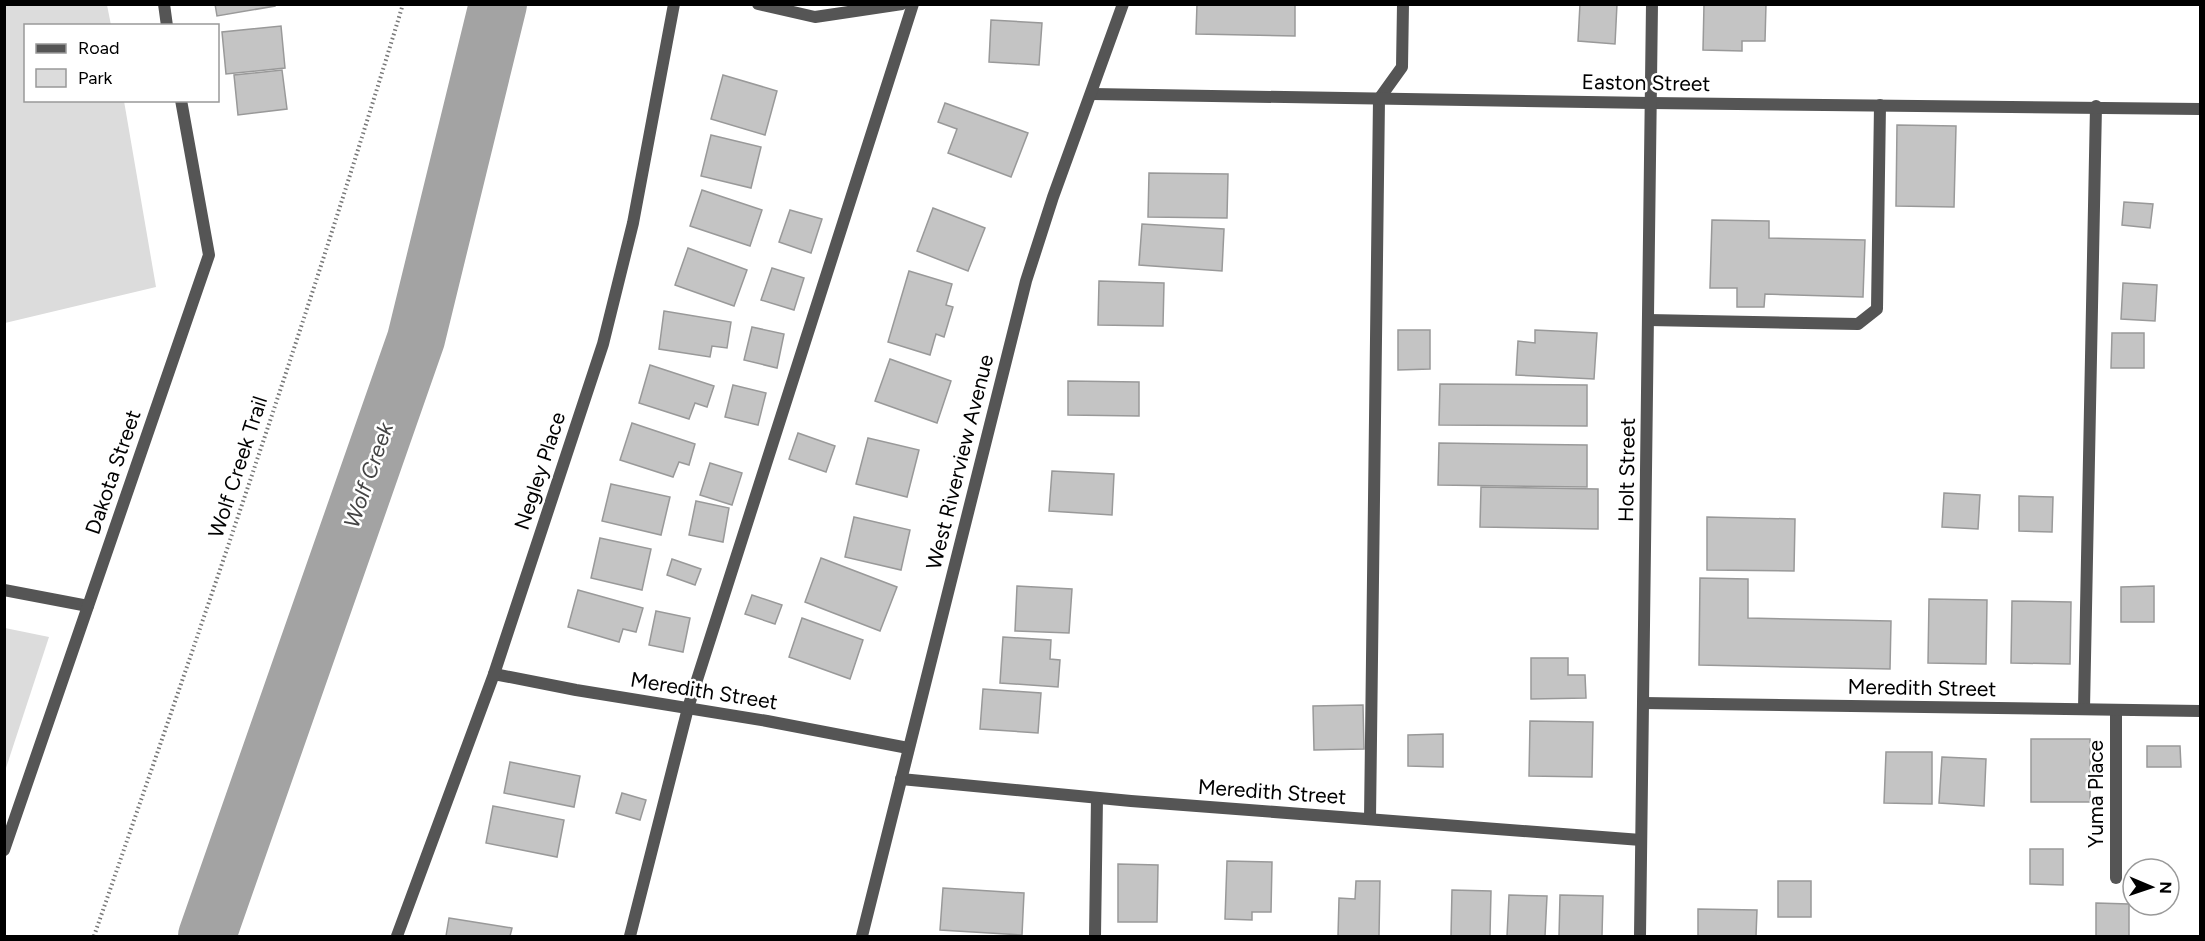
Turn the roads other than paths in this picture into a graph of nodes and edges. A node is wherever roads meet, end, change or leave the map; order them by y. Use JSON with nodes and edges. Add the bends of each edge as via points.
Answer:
{"nodes":[{"id":1,"x":164,"y":4,"type":"edge"},
{"id":2,"x":674,"y":4,"type":"edge"},
{"id":3,"x":758,"y":4,"type":"edge"},
{"id":4,"x":902,"y":4,"type":"edge"},
{"id":5,"x":913,"y":4,"type":"edge"},
{"id":6,"x":1123,"y":4,"type":"edge"},
{"id":7,"x":1403,"y":4,"type":"edge"},
{"id":8,"x":1652,"y":4,"type":"edge"},
{"id":9,"x":167,"y":24,"type":"edge"},
{"id":10,"x":1092,"y":94,"type":"junction"},
{"id":11,"x":1379,"y":99,"type":"junction"},
{"id":12,"x":181,"y":102,"type":"edge"},
{"id":13,"x":1651,"y":103,"type":"junction"},
{"id":14,"x":1880,"y":105,"type":"junction"},
{"id":15,"x":2096,"y":106,"type":"junction"},
{"id":16,"x":2200,"y":109,"type":"edge"},
{"id":17,"x":1648,"y":320,"type":"junction"},
{"id":18,"x":4,"y":590,"type":"edge"},
{"id":19,"x":88,"y":606,"type":"junction"},
{"id":20,"x":494,"y":675,"type":"junction"},
{"id":21,"x":1643,"y":703,"type":"junction"},
{"id":22,"x":688,"y":708,"type":"junction"},
{"id":23,"x":2084,"y":710,"type":"junction"},
{"id":24,"x":2116,"y":710,"type":"junction"},
{"id":25,"x":2200,"y":711,"type":"edge"},
{"id":26,"x":908,"y":748,"type":"junction"},
{"id":27,"x":901,"y":779,"type":"junction"},
{"id":28,"x":1097,"y":798,"type":"junction"},
{"id":29,"x":1370,"y":819,"type":"junction"},
{"id":30,"x":1641,"y":840,"type":"junction"},
{"id":31,"x":4,"y":850,"type":"edge"},
{"id":32,"x":2116,"y":878,"type":"dead end"},
{"id":33,"x":397,"y":936,"type":"edge"},
{"id":34,"x":630,"y":936,"type":"edge"},
{"id":35,"x":862,"y":936,"type":"edge"},
{"id":36,"x":1095,"y":936,"type":"edge"},
{"id":37,"x":1640,"y":936,"type":"edge"}],
"edges":[{"from":1,"to":9,"type":"street"},
{"from":2,"to":20,"type":"street","name":"Negley Place","via":[[633,223],[603,344]]},
{"from":3,"to":4,"type":"street","via":[[815,17]]},
{"from":5,"to":22,"type":"street"},
{"from":6,"to":10,"type":"street","name":"West Riverview Avenue"},
{"from":7,"to":11,"type":"street","via":[[1402,67]]},
{"from":8,"to":13,"type":"street","name":"Holt Street"},
{"from":10,"to":11,"type":"street","name":"Easton Street"},
{"from":10,"to":26,"type":"street","name":"West Riverview Avenue","via":[[1026,281]]},
{"from":11,"to":13,"type":"street","name":"Easton Street"},
{"from":11,"to":29,"type":"street"},
{"from":12,"to":19,"type":"street","name":"Dakota Street","via":[[209,255]]},
{"from":13,"to":14,"type":"street","name":"Easton Street"},
{"from":13,"to":17,"type":"street","name":"Holt Street"},
{"from":14,"to":15,"type":"street","name":"Easton Street"},
{"from":14,"to":17,"type":"street","via":[[1876,309],[1858,324]]},
{"from":15,"to":16,"type":"street","name":"Easton Street"},
{"from":15,"to":23,"type":"street"},
{"from":17,"to":21,"type":"street","name":"Holt Street"},
{"from":18,"to":19,"type":"street"},
{"from":19,"to":31,"type":"street","name":"Dakota Street"},
{"from":20,"to":22,"type":"street","name":"Meredith Street"},
{"from":20,"to":33,"type":"street","name":"Negley Place"},
{"from":21,"to":23,"type":"street","name":"Meredith Street"},
{"from":21,"to":30,"type":"street","name":"Holt Street"},
{"from":22,"to":26,"type":"street","name":"Meredith Street"},
{"from":22,"to":34,"type":"street"},
{"from":23,"to":24,"type":"street","name":"Meredith Street"},
{"from":24,"to":25,"type":"street","name":"Meredith Street"},
{"from":24,"to":32,"type":"street","name":"Yuma Place"},
{"from":26,"to":27,"type":"street","name":"West Riverview Avenue"},
{"from":27,"to":28,"type":"street","name":"Meredith Street"},
{"from":27,"to":35,"type":"street","name":"West Riverview Avenue"},
{"from":28,"to":29,"type":"street","name":"Meredith Street"},
{"from":28,"to":36,"type":"street"},
{"from":29,"to":30,"type":"street","name":"Meredith Street"},
{"from":30,"to":37,"type":"street","name":"Holt Street"}]}
